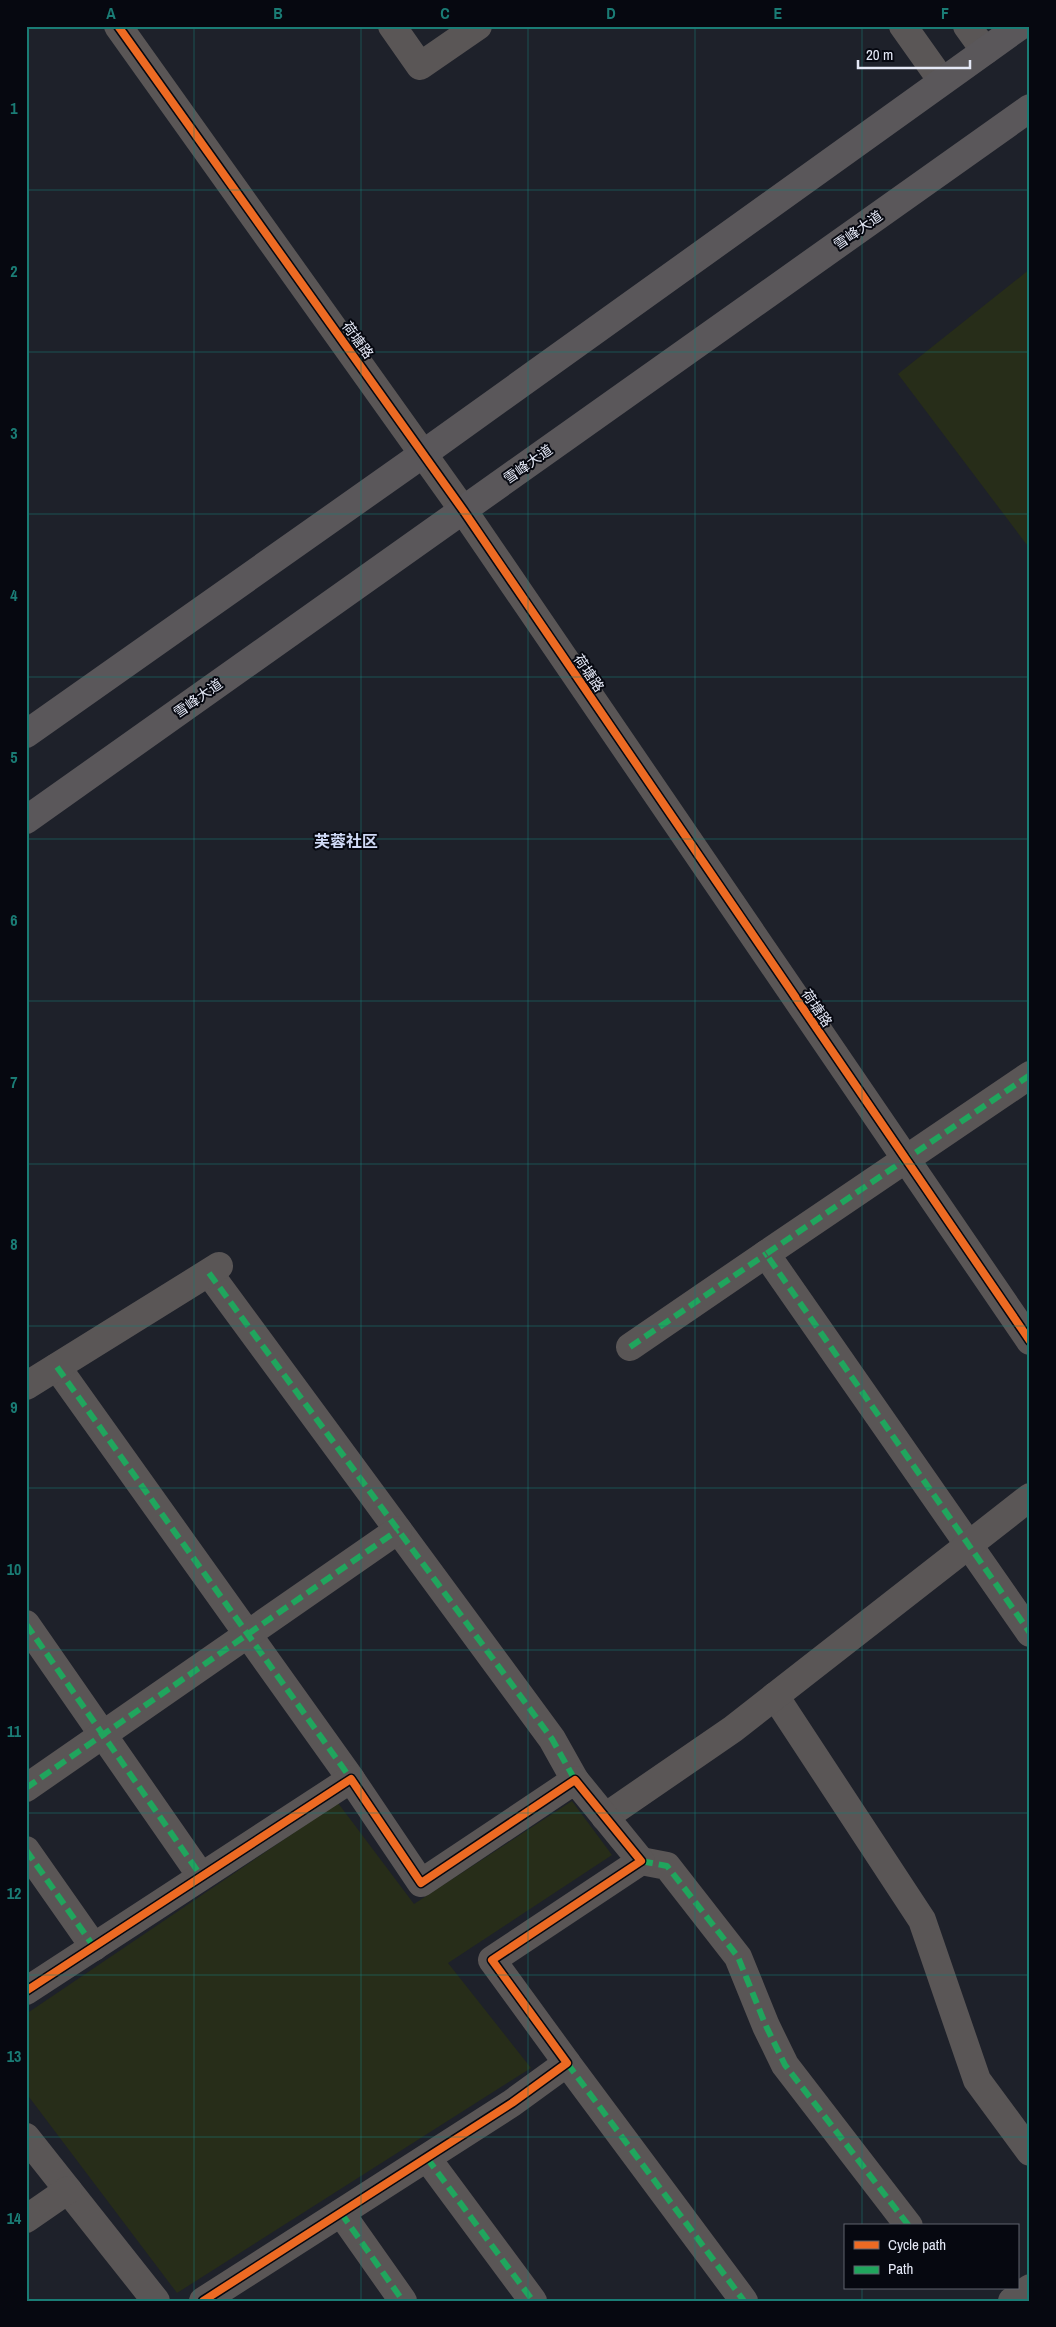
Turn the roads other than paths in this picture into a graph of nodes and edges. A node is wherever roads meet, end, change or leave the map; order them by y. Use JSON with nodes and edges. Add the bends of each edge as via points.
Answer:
{"nodes":[{"id":1,"x":118,"y":26,"type":"edge"},
{"id":2,"x":392,"y":26,"type":"edge"},
{"id":3,"x":478,"y":26,"type":"edge"},
{"id":4,"x":902,"y":26,"type":"edge"},
{"id":5,"x":967,"y":26,"type":"edge"},
{"id":6,"x":1020,"y":26,"type":"edge"},
{"id":7,"x":985,"y":51,"type":"junction"},
{"id":8,"x":942,"y":81,"type":"junction"},
{"id":9,"x":1030,"y":108,"type":"edge"},
{"id":10,"x":423,"y":454,"type":"junction"},
{"id":11,"x":463,"y":510,"type":"junction"},
{"id":12,"x":26,"y":734,"type":"edge"},
{"id":13,"x":26,"y":820,"type":"edge"},
{"id":14,"x":1030,"y":1075,"type":"edge"},
{"id":15,"x":906,"y":1160,"type":"junction"},
{"id":16,"x":766,"y":1254,"type":"junction"},
{"id":17,"x":1030,"y":1341,"type":"edge"},
{"id":18,"x":630,"y":1347,"type":"dead end"},
{"id":19,"x":57,"y":1367,"type":"junction"},
{"id":20,"x":26,"y":1386,"type":"edge"},
{"id":21,"x":1030,"y":1497,"type":"edge"},
{"id":22,"x":398,"y":1530,"type":"junction"},
{"id":23,"x":968,"y":1544,"type":"junction"},
{"id":24,"x":26,"y":1624,"type":"edge"},
{"id":25,"x":1030,"y":1633,"type":"edge"},
{"id":26,"x":248,"y":1635,"type":"junction"},
{"id":27,"x":774,"y":1696,"type":"junction"},
{"id":28,"x":103,"y":1735,"type":"junction"},
{"id":29,"x":351,"y":1779,"type":"junction"},
{"id":30,"x":575,"y":1780,"type":"junction"},
{"id":31,"x":26,"y":1788,"type":"edge"},
{"id":32,"x":605,"y":1816,"type":"junction"},
{"id":33,"x":26,"y":1850,"type":"edge"},
{"id":34,"x":641,"y":1861,"type":"junction"},
{"id":35,"x":202,"y":1876,"type":"junction"},
{"id":36,"x":94,"y":1947,"type":"junction"},
{"id":37,"x":26,"y":1991,"type":"edge"},
{"id":38,"x":567,"y":2063,"type":"junction"},
{"id":39,"x":26,"y":2137,"type":"edge"},
{"id":40,"x":1030,"y":2152,"type":"edge"},
{"id":41,"x":427,"y":2158,"type":"junction"},
{"id":42,"x":68,"y":2190,"type":"junction"},
{"id":43,"x":341,"y":2213,"type":"junction"},
{"id":44,"x":26,"y":2219,"type":"edge"},
{"id":45,"x":907,"y":2224,"type":"edge"},
{"id":46,"x":1030,"y":2288,"type":"edge"},
{"id":47,"x":156,"y":2301,"type":"edge"},
{"id":48,"x":203,"y":2301,"type":"edge"},
{"id":49,"x":403,"y":2301,"type":"edge"},
{"id":50,"x":534,"y":2301,"type":"edge"},
{"id":51,"x":744,"y":2301,"type":"edge"},
{"id":52,"x":1012,"y":2301,"type":"edge"}],
"edges":[{"from":1,"to":10,"type":"street","name":"荷塘路"},
{"from":2,"to":3,"type":"street","via":[[420,66]]},
{"from":4,"to":8,"type":"street"},
{"from":5,"to":7,"type":"street"},
{"from":6,"to":7,"type":"main road"},
{"from":7,"to":8,"type":"main road"},
{"from":8,"to":10,"type":"main road"},
{"from":9,"to":11,"type":"main road","name":"雪峰大道"},
{"from":10,"to":11,"type":"street","name":"荷塘路"},
{"from":10,"to":12,"type":"main road"},
{"from":11,"to":13,"type":"main road","name":"雪峰大道"},
{"from":11,"to":15,"type":"street","name":"荷塘路"},
{"from":14,"to":15,"type":"street"},
{"from":15,"to":16,"type":"street"},
{"from":15,"to":17,"type":"street","name":"荷塘路"},
{"from":16,"to":18,"type":"street"},
{"from":16,"to":23,"type":"street"},
{"from":19,"to":20,"type":"street"},
{"from":19,"to":22,"type":"street","via":[[214,1269]]},
{"from":19,"to":26,"type":"street"},
{"from":21,"to":23,"type":"street"},
{"from":22,"to":26,"type":"street"},
{"from":22,"to":30,"type":"street","via":[[552,1739]]},
{"from":23,"to":25,"type":"street"},
{"from":23,"to":27,"type":"street"},
{"from":24,"to":28,"type":"street"},
{"from":26,"to":28,"type":"street"},
{"from":26,"to":29,"type":"street"},
{"from":27,"to":32,"type":"street","via":[[733,1729]]},
{"from":27,"to":40,"type":"street","via":[[922,1920],[977,2080]]},
{"from":28,"to":31,"type":"street"},
{"from":28,"to":35,"type":"street"},
{"from":29,"to":30,"type":"street","via":[[421,1883]]},
{"from":29,"to":35,"type":"street"},
{"from":30,"to":32,"type":"street"},
{"from":32,"to":34,"type":"street"},
{"from":33,"to":36,"type":"street"},
{"from":34,"to":38,"type":"street","via":[[492,1960]]},
{"from":34,"to":45,"type":"street","via":[[667,1866],[738,1957],[785,2065]]},
{"from":35,"to":36,"type":"street"},
{"from":36,"to":37,"type":"street"},
{"from":38,"to":41,"type":"street","via":[[512,2104]]},
{"from":38,"to":51,"type":"street"},
{"from":39,"to":42,"type":"street"},
{"from":41,"to":43,"type":"street"},
{"from":41,"to":50,"type":"street"},
{"from":42,"to":44,"type":"street"},
{"from":42,"to":47,"type":"street"},
{"from":43,"to":48,"type":"street"},
{"from":43,"to":49,"type":"street"},
{"from":46,"to":52,"type":"street"}]}
